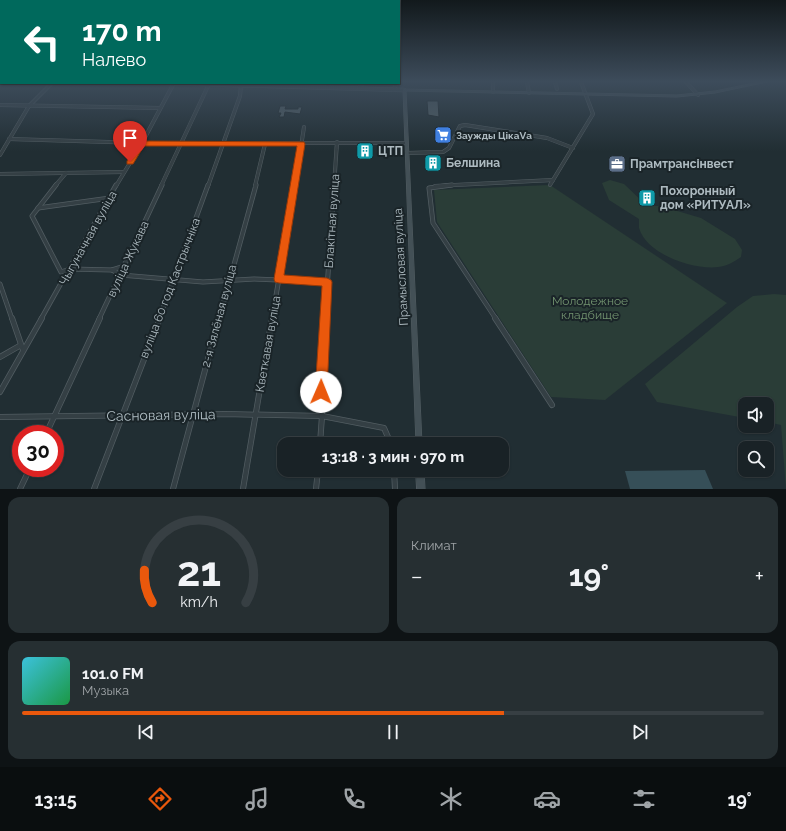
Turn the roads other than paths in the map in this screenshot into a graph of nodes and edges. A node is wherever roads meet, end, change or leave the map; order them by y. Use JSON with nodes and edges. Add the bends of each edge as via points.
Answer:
{"nodes":[{"id":1,"x":162,"y":105,"type":"edge"},
{"id":2,"x":199,"y":105,"type":"edge"},
{"id":3,"x":237,"y":105,"type":"edge"},
{"id":4,"x":405,"y":105,"type":"edge"},
{"id":5,"x":589,"y":105,"type":"edge"},
{"id":6,"x":0,"y":106,"type":"edge"},
{"id":7,"x":29,"y":106,"type":"junction"},
{"id":8,"x":160,"y":108,"type":"junction"},
{"id":9,"x":304,"y":127,"type":"dead end"},
{"id":10,"x":9,"y":139,"type":"junction"},
{"id":11,"x":337,"y":142,"type":"junction"},
{"id":12,"x":142,"y":143,"type":"junction"},
{"id":13,"x":182,"y":143,"type":"junction"},
{"id":14,"x":406,"y":143,"type":"junction"},
{"id":15,"x":223,"y":144,"type":"junction"},
{"id":16,"x":265,"y":144,"type":"junction"},
{"id":17,"x":302,"y":144,"type":"junction"},
{"id":18,"x":573,"y":148,"type":"junction"},
{"id":19,"x":407,"y":153,"type":"junction"},
{"id":20,"x":0,"y":154,"type":"edge"},
{"id":21,"x":124,"y":172,"type":"junction"},
{"id":22,"x":66,"y":173,"type":"junction"},
{"id":23,"x":0,"y":174,"type":"edge"},
{"id":24,"x":553,"y":180,"type":"junction"},
{"id":25,"x":550,"y":185,"type":"dead end"},
{"id":26,"x":110,"y":198,"type":"junction"},
{"id":27,"x":38,"y":208,"type":"junction"},
{"id":28,"x":125,"y":266,"type":"junction"},
{"id":29,"x":70,"y":269,"type":"junction"},
{"id":30,"x":112,"y":270,"type":"junction"},
{"id":31,"x":121,"y":275,"type":"junction"},
{"id":32,"x":175,"y":279,"type":"junction"},
{"id":33,"x":279,"y":279,"type":"junction"},
{"id":34,"x":229,"y":281,"type":"junction"},
{"id":35,"x":327,"y":282,"type":"junction"},
{"id":36,"x":0,"y":284,"type":"edge"},
{"id":37,"x":21,"y":344,"type":"junction"},
{"id":38,"x":23,"y":350,"type":"junction"},
{"id":39,"x":0,"y":357,"type":"edge"},
{"id":40,"x":0,"y":392,"type":"edge"},
{"id":41,"x":552,"y":405,"type":"dead end"},
{"id":42,"x":256,"y":415,"type":"junction"},
{"id":43,"x":120,"y":416,"type":"junction"},
{"id":44,"x":192,"y":416,"type":"junction"},
{"id":45,"x":322,"y":416,"type":"junction"},
{"id":46,"x":0,"y":417,"type":"edge"},
{"id":47,"x":54,"y":417,"type":"junction"},
{"id":48,"x":50,"y":425,"type":"edge"},
{"id":49,"x":320,"y":437,"type":"edge"},
{"id":50,"x":389,"y":437,"type":"edge"},
{"id":51,"x":419,"y":437,"type":"edge"},
{"id":52,"x":26,"y":477,"type":"edge"},
{"id":53,"x":317,"y":477,"type":"edge"},
{"id":54,"x":394,"y":477,"type":"edge"},
{"id":55,"x":420,"y":477,"type":"edge"},
{"id":56,"x":20,"y":489,"type":"edge"},
{"id":57,"x":94,"y":489,"type":"edge"},
{"id":58,"x":173,"y":489,"type":"edge"},
{"id":59,"x":243,"y":489,"type":"edge"},
{"id":60,"x":316,"y":489,"type":"edge"},
{"id":61,"x":395,"y":489,"type":"edge"},
{"id":62,"x":421,"y":489,"type":"edge"}],
"edges":[{"from":1,"to":8,"type":"street","name":"Чыгуначная вуліца"},
{"from":2,"to":13,"type":"street","name":"вуліца Жукава"},
{"from":3,"to":15,"type":"street","name":"вуліца 60 год Кастрычніка"},
{"from":4,"to":14,"type":"main road","name":"Прамысловая вуліца"},
{"from":5,"to":18,"type":"street","via":[[593,114]]},
{"from":6,"to":7,"type":"street"},
{"from":7,"to":8,"type":"street"},
{"from":7,"to":10,"type":"street"},
{"from":8,"to":12,"type":"street","name":"Чыгуначная вуліца"},
{"from":9,"to":17,"type":"street","name":"Кветкавая вуліца"},
{"from":10,"to":12,"type":"street"},
{"from":10,"to":20,"type":"street"},
{"from":11,"to":14,"type":"street"},
{"from":11,"to":17,"type":"street"},
{"from":11,"to":35,"type":"street","name":"Блакітная вуліца"},
{"from":12,"to":13,"type":"street"},
{"from":12,"to":21,"type":"street","name":"Чыгуначная вуліца"},
{"from":13,"to":15,"type":"street"},
{"from":13,"to":28,"type":"street","name":"вуліца Жукава"},
{"from":14,"to":19,"type":"main road","name":"Прамысловая вуліца"},
{"from":15,"to":16,"type":"street"},
{"from":15,"to":32,"type":"street","name":"вуліца 60 год Кастрычніка"},
{"from":16,"to":17,"type":"street"},
{"from":16,"to":34,"type":"street","name":"2-я Зялёная вуліца"},
{"from":17,"to":33,"type":"street","name":"Кветкавая вуліца"},
{"from":18,"to":19,"type":"street","via":[[547,138],[465,125],[460,126],[450,148],[443,152]]},
{"from":18,"to":24,"type":"street"},
{"from":19,"to":51,"type":"main road","name":"Прамысловая вуліца"},
{"from":21,"to":22,"type":"street"},
{"from":21,"to":26,"type":"street","name":"Чыгуначная вуліца"},
{"from":22,"to":23,"type":"street"},
{"from":22,"to":27,"type":"street"},
{"from":24,"to":25,"type":"street"},
{"from":24,"to":41,"type":"street","via":[[516,180],[429,188],[433,224]]},
{"from":26,"to":27,"type":"street"},
{"from":26,"to":29,"type":"street","name":"Чыгуначная вуліца"},
{"from":27,"to":29,"type":"street","via":[[32,216],[57,265],[61,272]]},
{"from":28,"to":30,"type":"street"},
{"from":28,"to":31,"type":"street","name":"вуліца Жукава"},
{"from":29,"to":30,"type":"street"},
{"from":29,"to":38,"type":"street","name":"Чыгуначная вуліца"},
{"from":30,"to":31,"type":"street"},
{"from":31,"to":32,"type":"street"},
{"from":31,"to":47,"type":"street","name":"вуліца Жукава"},
{"from":32,"to":34,"type":"street"},
{"from":32,"to":43,"type":"street","name":"вуліца 60 год Кастрычніка"},
{"from":33,"to":34,"type":"street"},
{"from":33,"to":35,"type":"street"},
{"from":33,"to":42,"type":"street","name":"Кветкавая вуліца"},
{"from":34,"to":44,"type":"street","name":"2-я Зялёная вуліца"},
{"from":35,"to":45,"type":"street","name":"Блакітная вуліца","via":[[320,381]]},
{"from":36,"to":37,"type":"street"},
{"from":37,"to":38,"type":"street"},
{"from":37,"to":39,"type":"street"},
{"from":38,"to":40,"type":"street","name":"Чыгуначная вуліца"},
{"from":42,"to":44,"type":"street","name":"Сасновая вуліца"},
{"from":42,"to":45,"type":"street","name":"Сасновая вуліца"},
{"from":42,"to":59,"type":"street","name":"Кветкавая вуліца"},
{"from":43,"to":44,"type":"street","name":"Сасновая вуліца"},
{"from":43,"to":47,"type":"street","name":"Сасновая вуліца"},
{"from":43,"to":57,"type":"street","name":"вуліца 60 год Кастрычніка"},
{"from":44,"to":58,"type":"street","name":"2-я Зялёная вуліца"},
{"from":45,"to":49,"type":"street","name":"Блакітная вуліца"},
{"from":45,"to":50,"type":"street","name":"Сасновая вуліца","via":[[384,428]]},
{"from":46,"to":47,"type":"street","name":"Сасновая вуліца"},
{"from":47,"to":48,"type":"street","name":"вуліца Жукава"},
{"from":52,"to":56,"type":"street"},
{"from":53,"to":60,"type":"street"},
{"from":54,"to":61,"type":"street"},
{"from":55,"to":62,"type":"main road"}]}
